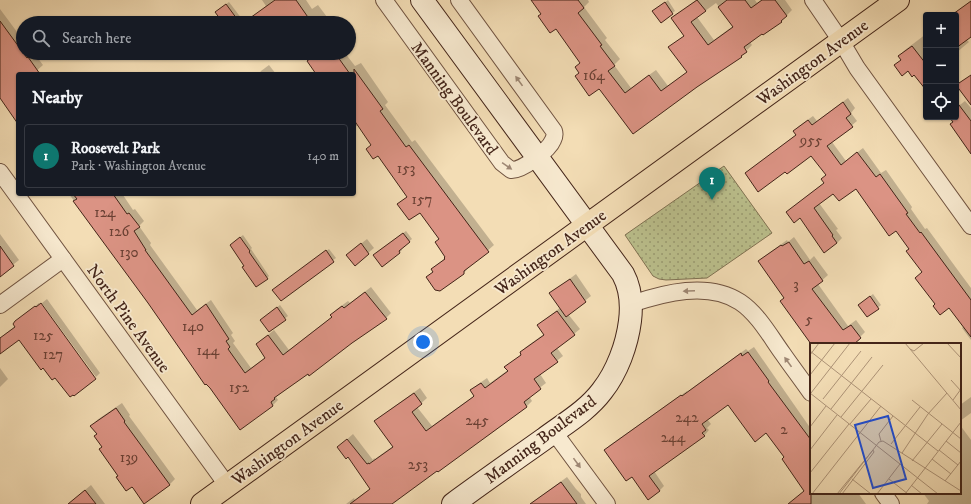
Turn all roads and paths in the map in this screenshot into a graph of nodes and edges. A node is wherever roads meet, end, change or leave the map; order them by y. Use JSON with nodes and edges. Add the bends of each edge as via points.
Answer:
{"nodes":[{"id":1,"x":384,"y":0,"type":"edge"},
{"id":2,"x":422,"y":0,"type":"edge"},
{"id":3,"x":459,"y":0,"type":"edge"},
{"id":4,"x":813,"y":0,"type":"edge"},
{"id":5,"x":898,"y":0,"type":"edge"},
{"id":6,"x":841,"y":41,"type":"junction"},
{"id":7,"x":537,"y":157,"type":"junction"},
{"id":8,"x":0,"y":172,"type":"edge"},
{"id":9,"x":16,"y":194,"type":"edge"},
{"id":10,"x":17,"y":196,"type":"edge"},
{"id":11,"x":587,"y":225,"type":"junction"},
{"id":12,"x":971,"y":226,"type":"edge"},
{"id":13,"x":63,"y":259,"type":"junction"},
{"id":14,"x":631,"y":304,"type":"junction"},
{"id":15,"x":0,"y":305,"type":"edge"},
{"id":16,"x":810,"y":392,"type":"edge"},
{"id":17,"x":554,"y":432,"type":"junction"},
{"id":18,"x":228,"y":485,"type":"junction"},
{"id":19,"x":884,"y":494,"type":"edge"},
{"id":20,"x":202,"y":504,"type":"edge"},
{"id":21,"x":453,"y":504,"type":"edge"},
{"id":22,"x":607,"y":504,"type":"edge"},
{"id":23,"x":890,"y":504,"type":"edge"}],
"edges":[{"from":1,"to":7,"type":"street","name":"Manning Boulevard","one_way":true,"via":[[502,163],[513,170]]},
{"from":2,"to":7,"type":"street","name":"Manning Boulevard"},
{"from":7,"to":3,"type":"street","name":"Manning Boulevard","one_way":true,"via":[[553,140],[553,128]]},
{"from":4,"to":6,"type":"street"},
{"from":5,"to":6,"type":"main road","name":"Washington Avenue"},
{"from":6,"to":11,"type":"main road","name":"Washington Avenue"},
{"from":6,"to":12,"type":"street","via":[[857,68]]},
{"from":7,"to":11,"type":"street","name":"Manning Boulevard"},
{"from":8,"to":9,"type":"street","name":"North Pine Avenue"},
{"from":10,"to":13,"type":"street","name":"North Pine Avenue"},
{"from":11,"to":14,"type":"street","name":"Manning Boulevard","via":[[625,278]]},
{"from":11,"to":18,"type":"main road","name":"Washington Avenue"},
{"from":13,"to":15,"type":"street"},
{"from":13,"to":18,"type":"street","name":"North Pine Avenue"},
{"from":16,"to":14,"type":"street","one_way":true,"via":[[761,323],[736,300],[717,293],[695,291],[679,292]]},
{"from":14,"to":17,"type":"street","name":"Manning Boulevard","via":[[629,331],[612,375],[593,401]]},
{"from":17,"to":21,"type":"street","name":"Manning Boulevard"},
{"from":17,"to":22,"type":"street","one_way":true},
{"from":18,"to":20,"type":"main road","name":"Washington Avenue"},
{"from":19,"to":23,"type":"street"}]}
